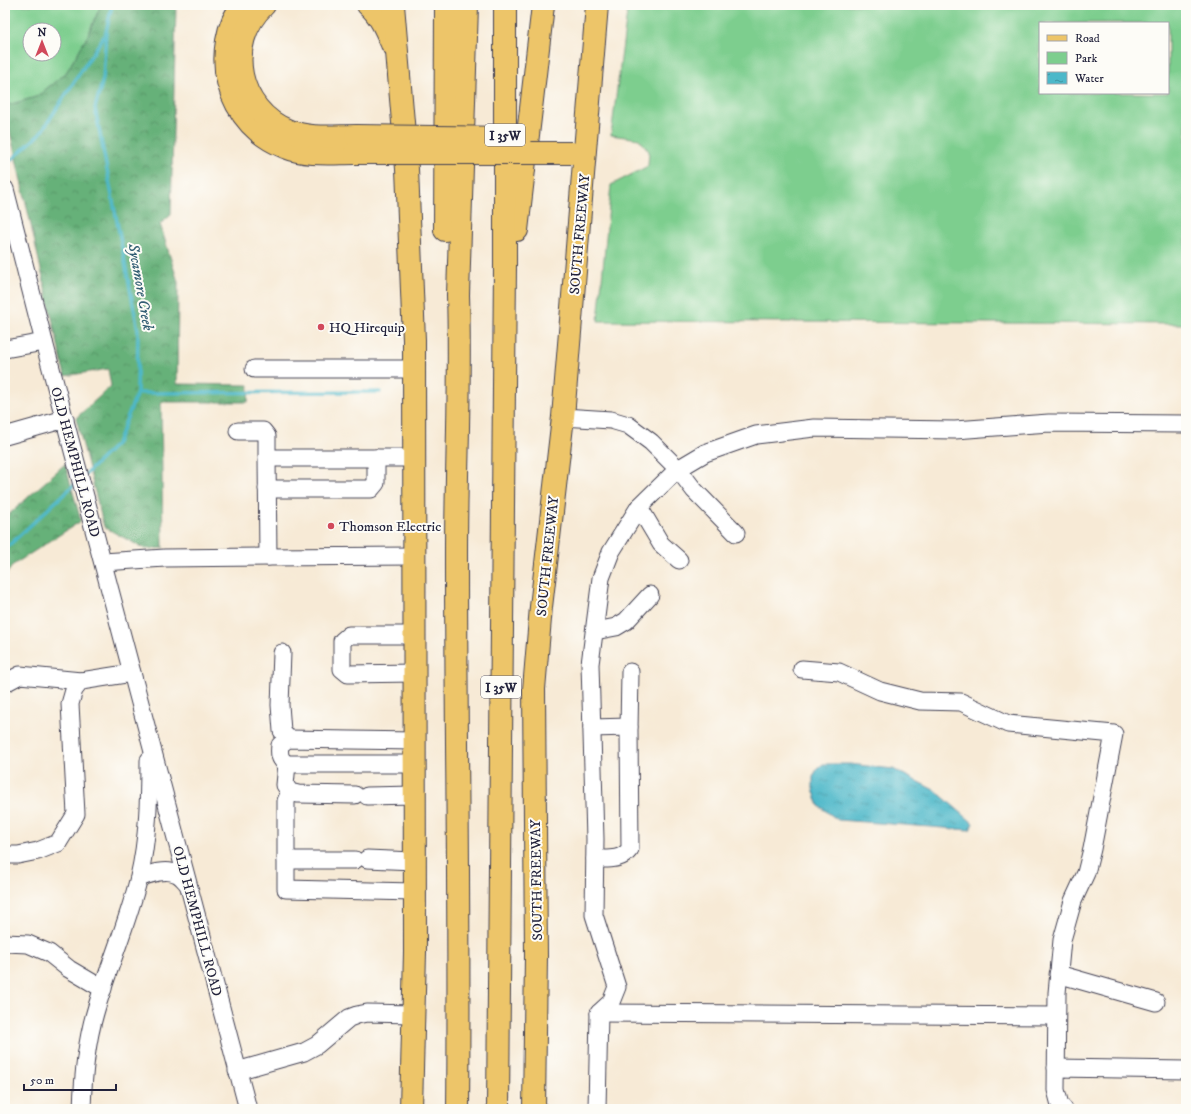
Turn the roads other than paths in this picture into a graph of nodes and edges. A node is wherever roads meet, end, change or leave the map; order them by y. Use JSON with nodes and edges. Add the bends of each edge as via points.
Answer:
{"nodes":[{"id":1,"x":243,"y":5,"type":"edge"},
{"id":2,"x":264,"y":5,"type":"edge"},
{"id":3,"x":368,"y":5,"type":"edge"},
{"id":4,"x":393,"y":5,"type":"edge"},
{"id":5,"x":446,"y":5,"type":"edge"},
{"id":6,"x":466,"y":5,"type":"edge"},
{"id":7,"x":505,"y":5,"type":"edge"},
{"id":8,"x":543,"y":5,"type":"edge"},
{"id":9,"x":597,"y":5,"type":"edge"},
{"id":10,"x":399,"y":61,"type":"junction"},
{"id":11,"x":355,"y":145,"type":"junction"},
{"id":12,"x":579,"y":146,"type":"junction"},
{"id":13,"x":5,"y":189,"type":"edge"},
{"id":14,"x":505,"y":265,"type":"junction"},
{"id":15,"x":458,"y":295,"type":"junction"},
{"id":16,"x":44,"y":342,"type":"junction"},
{"id":17,"x":5,"y":349,"type":"edge"},
{"id":18,"x":254,"y":369,"type":"dead end"},
{"id":19,"x":414,"y":370,"type":"junction"},
{"id":20,"x":563,"y":418,"type":"junction"},
{"id":21,"x":65,"y":419,"type":"junction"},
{"id":22,"x":1186,"y":424,"type":"edge"},
{"id":23,"x":238,"y":432,"type":"dead end"},
{"id":24,"x":5,"y":436,"type":"edge"},
{"id":25,"x":267,"y":458,"type":"junction"},
{"id":26,"x":376,"y":458,"type":"junction"},
{"id":27,"x":414,"y":458,"type":"junction"},
{"id":28,"x":678,"y":469,"type":"junction"},
{"id":29,"x":268,"y":489,"type":"junction"},
{"id":30,"x":639,"y":507,"type":"junction"},
{"id":31,"x":736,"y":533,"type":"dead end"},
{"id":32,"x":414,"y":556,"type":"junction"},
{"id":33,"x":268,"y":557,"type":"junction"},
{"id":34,"x":679,"y":560,"type":"dead end"},
{"id":35,"x":103,"y":562,"type":"junction"},
{"id":36,"x":650,"y":595,"type":"dead end"},
{"id":37,"x":595,"y":631,"type":"junction"},
{"id":38,"x":414,"y":635,"type":"junction"},
{"id":39,"x":282,"y":653,"type":"dead end"},
{"id":40,"x":802,"y":669,"type":"dead end"},
{"id":41,"x":630,"y":672,"type":"dead end"},
{"id":42,"x":132,"y":673,"type":"junction"},
{"id":43,"x":414,"y":673,"type":"junction"},
{"id":44,"x":81,"y":681,"type":"junction"},
{"id":45,"x":5,"y":684,"type":"edge"},
{"id":46,"x":629,"y":727,"type":"junction"},
{"id":47,"x":592,"y":728,"type":"junction"},
{"id":48,"x":149,"y":734,"type":"junction"},
{"id":49,"x":288,"y":739,"type":"junction"},
{"id":50,"x":414,"y":741,"type":"junction"},
{"id":51,"x":287,"y":764,"type":"junction"},
{"id":52,"x":414,"y":764,"type":"junction"},
{"id":53,"x":290,"y":792,"type":"junction"},
{"id":54,"x":414,"y":796,"type":"junction"},
{"id":55,"x":5,"y":855,"type":"edge"},
{"id":56,"x":595,"y":859,"type":"junction"},
{"id":57,"x":286,"y":860,"type":"junction"},
{"id":58,"x":414,"y":861,"type":"junction"},
{"id":59,"x":139,"y":878,"type":"junction"},
{"id":60,"x":187,"y":883,"type":"junction"},
{"id":61,"x":414,"y":892,"type":"junction"},
{"id":62,"x":5,"y":943,"type":"edge"},
{"id":63,"x":1058,"y":974,"type":"junction"},
{"id":64,"x":102,"y":990,"type":"junction"},
{"id":65,"x":1156,"y":1002,"type":"dead end"},
{"id":66,"x":599,"y":1013,"type":"junction"},
{"id":67,"x":413,"y":1014,"type":"junction"},
{"id":68,"x":1056,"y":1016,"type":"junction"},
{"id":69,"x":1056,"y":1068,"type":"junction"},
{"id":70,"x":1186,"y":1070,"type":"edge"},
{"id":71,"x":237,"y":1071,"type":"junction"},
{"id":72,"x":82,"y":1109,"type":"edge"},
{"id":73,"x":248,"y":1109,"type":"edge"},
{"id":74,"x":411,"y":1109,"type":"edge"},
{"id":75,"x":458,"y":1109,"type":"edge"},
{"id":76,"x":498,"y":1109,"type":"edge"},
{"id":77,"x":534,"y":1109,"type":"edge"},
{"id":78,"x":597,"y":1109,"type":"edge"},
{"id":79,"x":1064,"y":1109,"type":"edge"}],
"edges":[{"from":1,"to":11,"type":"main road","via":[[231,26],[225,56],[227,80],[241,113],[267,138],[287,148],[312,152]]},
{"from":2,"to":11,"type":"main road","via":[[248,28],[241,54],[245,87],[255,105],[274,123],[290,131]]},
{"from":3,"to":10,"type":"main road","via":[[382,23]]},
{"from":4,"to":10,"type":"main road"},
{"from":5,"to":15,"type":"main road","via":[[445,271]]},
{"from":6,"to":15,"type":"main road"},
{"from":7,"to":14,"type":"main road","number":"I 35W"},
{"from":8,"to":14,"type":"main road","via":[[516,234]]},
{"from":9,"to":12,"type":"main road","name":"SOUTH FREEWAY"},
{"from":10,"to":19,"type":"main road","via":[[408,169]]},
{"from":11,"to":12,"type":"main road","bridge":true},
{"from":12,"to":20,"type":"main road","name":"SOUTH FREEWAY"},
{"from":13,"to":16,"type":"street","name":"OLD HEMPHILL ROAD"},
{"from":14,"to":76,"type":"main road","number":"I 35W"},
{"from":15,"to":75,"type":"main road"},
{"from":16,"to":17,"type":"street"},
{"from":16,"to":21,"type":"street","name":"OLD HEMPHILL ROAD"},
{"from":18,"to":19,"type":"street"},
{"from":19,"to":27,"type":"main road"},
{"from":20,"to":28,"type":"street","via":[[611,420],[628,425],[651,442]]},
{"from":20,"to":77,"type":"main road","name":"SOUTH FREEWAY","via":[[534,688]]},
{"from":21,"to":24,"type":"street"},
{"from":21,"to":35,"type":"street","name":"OLD HEMPHILL ROAD"},
{"from":22,"to":28,"type":"street","via":[[1049,423],[955,430],[814,428],[756,435],[705,453]]},
{"from":23,"to":25,"type":"street","via":[[263,432],[267,436]]},
{"from":25,"to":26,"type":"street"},
{"from":25,"to":29,"type":"street"},
{"from":26,"to":27,"type":"street"},
{"from":26,"to":29,"type":"street","via":[[376,483],[371,489]]},
{"from":27,"to":32,"type":"main road"},
{"from":28,"to":30,"type":"street"},
{"from":28,"to":31,"type":"street","via":[[694,490]]},
{"from":29,"to":33,"type":"street"},
{"from":30,"to":34,"type":"street","via":[[660,544]]},
{"from":30,"to":37,"type":"street","via":[[611,552],[601,578]]},
{"from":32,"to":33,"type":"street"},
{"from":32,"to":38,"type":"main road"},
{"from":33,"to":35,"type":"street","via":[[165,558]]},
{"from":35,"to":42,"type":"street","name":"OLD HEMPHILL ROAD"},
{"from":36,"to":37,"type":"street","via":[[626,621]]},
{"from":37,"to":47,"type":"street","via":[[590,664]]},
{"from":38,"to":43,"type":"main road"},
{"from":38,"to":43,"type":"street","via":[[349,636],[342,640],[342,669],[348,674]]},
{"from":39,"to":49,"type":"street","via":[[280,705],[282,731]]},
{"from":40,"to":63,"type":"street","via":[[839,672],[880,691],[920,701],[961,702],[1008,724],[1114,734],[1092,849],[1062,940]]},
{"from":41,"to":46,"type":"street"},
{"from":42,"to":44,"type":"street"},
{"from":42,"to":48,"type":"street","name":"OLD HEMPHILL ROAD"},
{"from":43,"to":50,"type":"main road"},
{"from":44,"to":45,"type":"street","via":[[20,675]]},
{"from":44,"to":55,"type":"street","via":[[74,690],[70,704],[76,814],[58,843],[38,851]]},
{"from":46,"to":47,"type":"street"},
{"from":46,"to":56,"type":"street","via":[[630,849],[625,855],[617,858]]},
{"from":47,"to":56,"type":"street"},
{"from":48,"to":59,"type":"street","name":"OLD HEMPHILL ROAD","via":[[149,809]]},
{"from":48,"to":60,"type":"street","name":"OLD HEMPHILL ROAD"},
{"from":49,"to":50,"type":"street"},
{"from":49,"to":51,"type":"street","via":[[280,745],[279,754]]},
{"from":50,"to":52,"type":"main road"},
{"from":51,"to":52,"type":"street"},
{"from":51,"to":53,"type":"street","via":[[285,785]]},
{"from":52,"to":54,"type":"main road"},
{"from":53,"to":54,"type":"street"},
{"from":53,"to":57,"type":"street","via":[[286,801]]},
{"from":54,"to":58,"type":"main road"},
{"from":56,"to":66,"type":"street","via":[[594,915],[617,987],[611,1002]]},
{"from":57,"to":58,"type":"street"},
{"from":57,"to":61,"type":"street","via":[[286,889]]},
{"from":58,"to":61,"type":"main road"},
{"from":59,"to":60,"type":"street","via":[[151,873],[168,871],[178,874]]},
{"from":59,"to":64,"type":"street","name":"OLD HEMPHILL ROAD"},
{"from":60,"to":71,"type":"street","name":"OLD HEMPHILL ROAD"},
{"from":61,"to":67,"type":"main road"},
{"from":62,"to":64,"type":"street","via":[[28,944],[49,953]]},
{"from":63,"to":65,"type":"street"},
{"from":63,"to":68,"type":"street"},
{"from":64,"to":72,"type":"street","name":"OLD HEMPHILL ROAD","via":[[89,1042]]},
{"from":66,"to":68,"type":"street"},
{"from":66,"to":78,"type":"street"},
{"from":67,"to":71,"type":"street","via":[[357,1015],[349,1018],[317,1045],[304,1052]]},
{"from":67,"to":74,"type":"main road"},
{"from":68,"to":69,"type":"street"},
{"from":69,"to":70,"type":"street"},
{"from":69,"to":79,"type":"street","via":[[1056,1090],[1060,1105]]},
{"from":71,"to":73,"type":"street","name":"OLD HEMPHILL ROAD"}]}
